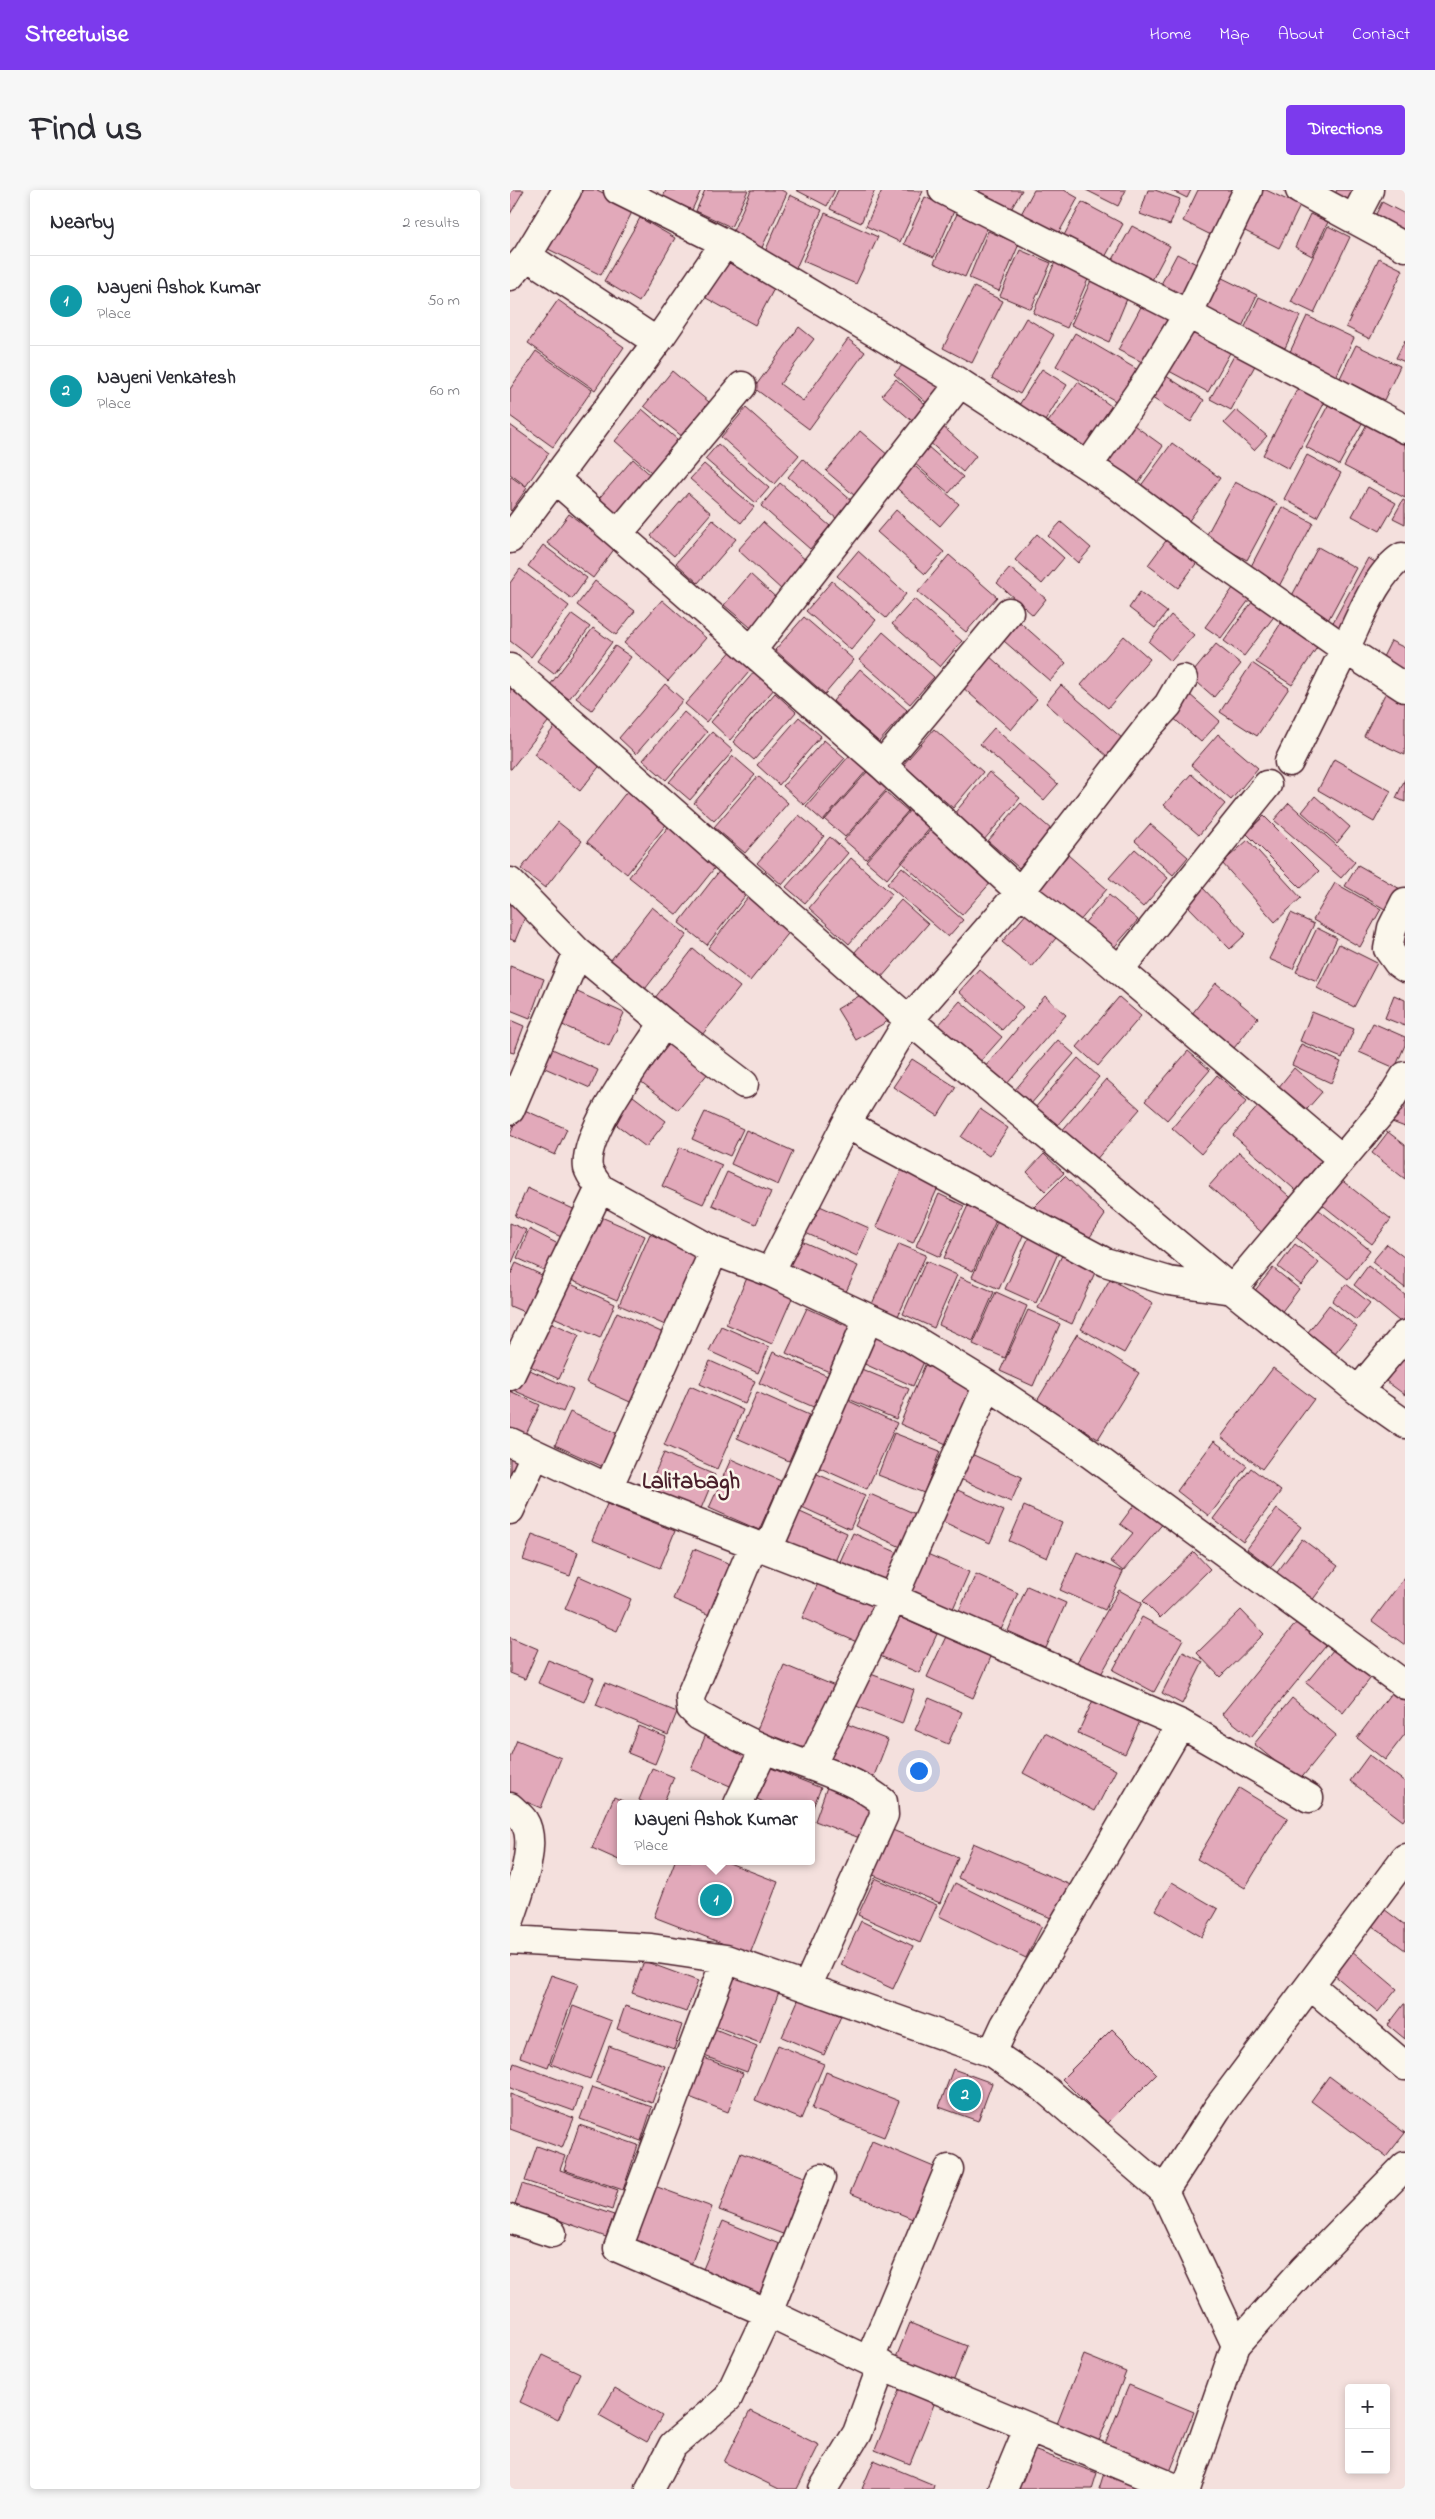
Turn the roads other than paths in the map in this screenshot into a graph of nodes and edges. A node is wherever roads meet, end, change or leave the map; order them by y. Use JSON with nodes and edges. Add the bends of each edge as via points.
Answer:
{"nodes":[{"id":1,"x":567,"y":190,"type":"edge"},
{"id":2,"x":618,"y":190,"type":"edge"},
{"id":3,"x":944,"y":190,"type":"edge"},
{"id":4,"x":1248,"y":190,"type":"edge"},
{"id":5,"x":1300,"y":190,"type":"edge"},
{"id":6,"x":1369,"y":190,"type":"edge"},
{"id":7,"x":1354,"y":219,"type":"junction"},
{"id":8,"x":725,"y":243,"type":"junction"},
{"id":9,"x":1405,"y":246,"type":"edge"},
{"id":10,"x":518,"y":266,"type":"edge"},
{"id":11,"x":1188,"y":314,"type":"junction"},
{"id":12,"x":658,"y":342,"type":"junction"},
{"id":13,"x":960,"y":383,"type":"junction"},
{"id":14,"x":742,"y":386,"type":"dead end"},
{"id":15,"x":1405,"y":429,"type":"edge"},
{"id":16,"x":1088,"y":466,"type":"junction"},
{"id":17,"x":555,"y":479,"type":"junction"},
{"id":18,"x":618,"y":534,"type":"junction"},
{"id":19,"x":510,"y":539,"type":"edge"},
{"id":20,"x":1405,"y":558,"type":"edge"},
{"id":21,"x":1009,"y":612,"type":"dead end"},
{"id":22,"x":1345,"y":649,"type":"junction"},
{"id":23,"x":752,"y":650,"type":"junction"},
{"id":24,"x":510,"y":668,"type":"edge"},
{"id":25,"x":1183,"y":679,"type":"dead end"},
{"id":26,"x":1405,"y":688,"type":"edge"},
{"id":27,"x":1289,"y":762,"type":"dead end"},
{"id":28,"x":882,"y":765,"type":"junction"},
{"id":29,"x":1267,"y":785,"type":"dead end"},
{"id":30,"x":510,"y":882,"type":"edge"},
{"id":31,"x":1020,"y":892,"type":"junction"},
{"id":32,"x":1405,"y":902,"type":"edge"},
{"id":33,"x":578,"y":952,"type":"junction"},
{"id":34,"x":1405,"y":968,"type":"edge"},
{"id":35,"x":1119,"y":970,"type":"junction"},
{"id":36,"x":909,"y":1020,"type":"junction"},
{"id":37,"x":664,"y":1023,"type":"junction"},
{"id":38,"x":1405,"y":1076,"type":"edge"},
{"id":39,"x":744,"y":1084,"type":"dead end"},
{"id":40,"x":510,"y":1110,"type":"edge"},
{"id":41,"x":846,"y":1124,"type":"junction"},
{"id":42,"x":1342,"y":1159,"type":"junction"},
{"id":43,"x":600,"y":1188,"type":"junction"},
{"id":44,"x":714,"y":1251,"type":"junction"},
{"id":45,"x":770,"y":1272,"type":"junction"},
{"id":46,"x":1232,"y":1290,"type":"junction"},
{"id":47,"x":868,"y":1319,"type":"junction"},
{"id":48,"x":1405,"y":1335,"type":"edge"},
{"id":49,"x":510,"y":1376,"type":"edge"},
{"id":50,"x":988,"y":1385,"type":"junction"},
{"id":51,"x":1358,"y":1391,"type":"junction"},
{"id":52,"x":1405,"y":1424,"type":"edge"},
{"id":53,"x":510,"y":1442,"type":"edge"},
{"id":54,"x":535,"y":1455,"type":"junction"},
{"id":55,"x":608,"y":1488,"type":"junction"},
{"id":56,"x":510,"y":1510,"type":"edge"},
{"id":57,"x":761,"y":1546,"type":"junction"},
{"id":58,"x":893,"y":1598,"type":"junction"},
{"id":59,"x":1405,"y":1685,"type":"edge"},
{"id":60,"x":1181,"y":1724,"type":"junction"},
{"id":61,"x":764,"y":1749,"type":"junction"},
{"id":62,"x":811,"y":1766,"type":"junction"},
{"id":63,"x":1309,"y":1798,"type":"dead end"},
{"id":64,"x":740,"y":1800,"type":"edge"},
{"id":65,"x":510,"y":1807,"type":"edge"},
{"id":66,"x":1405,"y":1858,"type":"edge"},
{"id":67,"x":510,"y":1920,"type":"edge"},
{"id":68,"x":510,"y":1940,"type":"edge"},
{"id":69,"x":726,"y":1959,"type":"junction"},
{"id":70,"x":1310,"y":1985,"type":"junction"},
{"id":71,"x":807,"y":1987,"type":"junction"},
{"id":72,"x":992,"y":2053,"type":"junction"},
{"id":73,"x":1405,"y":2066,"type":"edge"},
{"id":74,"x":1405,"y":2166,"type":"edge"},
{"id":75,"x":949,"y":2168,"type":"dead end"},
{"id":76,"x":821,"y":2178,"type":"dead end"},
{"id":77,"x":1164,"y":2191,"type":"junction"},
{"id":78,"x":510,"y":2219,"type":"edge"},
{"id":79,"x":552,"y":2233,"type":"dead end"},
{"id":80,"x":768,"y":2313,"type":"junction"},
{"id":81,"x":1236,"y":2346,"type":"junction"},
{"id":82,"x":875,"y":2363,"type":"junction"},
{"id":83,"x":1028,"y":2429,"type":"junction"},
{"id":84,"x":650,"y":2489,"type":"edge"},
{"id":85,"x":823,"y":2489,"type":"edge"},
{"id":86,"x":1003,"y":2489,"type":"edge"},
{"id":87,"x":1178,"y":2489,"type":"edge"},
{"id":88,"x":1186,"y":2489,"type":"edge"}],
"edges":[{"from":1,"to":10,"type":"street"},
{"from":2,"to":8,"type":"street"},
{"from":3,"to":11,"type":"street"},
{"from":4,"to":11,"type":"street"},
{"from":5,"to":7,"type":"street"},
{"from":6,"to":7,"type":"street"},
{"from":7,"to":9,"type":"street"},
{"from":8,"to":12,"type":"street"},
{"from":8,"to":13,"type":"street"},
{"from":10,"to":12,"type":"street"},
{"from":11,"to":15,"type":"street"},
{"from":11,"to":16,"type":"street","via":[[1145,384]]},
{"from":12,"to":17,"type":"street"},
{"from":13,"to":16,"type":"street"},
{"from":13,"to":23,"type":"street"},
{"from":14,"to":18,"type":"street"},
{"from":16,"to":22,"type":"street"},
{"from":17,"to":18,"type":"street"},
{"from":17,"to":19,"type":"street"},
{"from":18,"to":23,"type":"street"},
{"from":20,"to":22,"type":"street","via":[[1391,564]]},
{"from":21,"to":28,"type":"street"},
{"from":22,"to":26,"type":"street"},
{"from":22,"to":27,"type":"street"},
{"from":23,"to":28,"type":"street"},
{"from":24,"to":36,"type":"street"},
{"from":25,"to":31,"type":"street","via":[[1168,705]]},
{"from":28,"to":31,"type":"street"},
{"from":29,"to":35,"type":"street"},
{"from":30,"to":33,"type":"street"},
{"from":31,"to":35,"type":"street"},
{"from":31,"to":36,"type":"street"},
{"from":32,"to":34,"type":"street","via":[[1392,928],[1388,949]]},
{"from":33,"to":37,"type":"street"},
{"from":33,"to":40,"type":"street"},
{"from":35,"to":42,"type":"street"},
{"from":36,"to":41,"type":"street"},
{"from":36,"to":46,"type":"street"},
{"from":37,"to":39,"type":"street"},
{"from":37,"to":43,"type":"street","via":[[597,1127],[589,1150],[588,1169]]},
{"from":38,"to":42,"type":"street","via":[[1385,1108]]},
{"from":41,"to":45,"type":"street"},
{"from":41,"to":46,"type":"street","via":[[1105,1262],[1169,1280]]},
{"from":42,"to":46,"type":"street"},
{"from":43,"to":44,"type":"street"},
{"from":43,"to":49,"type":"street"},
{"from":44,"to":45,"type":"street"},
{"from":44,"to":55,"type":"street"},
{"from":45,"to":47,"type":"street"},
{"from":46,"to":51,"type":"street"},
{"from":47,"to":50,"type":"street","via":[[911,1338]]},
{"from":47,"to":57,"type":"street"},
{"from":48,"to":51,"type":"street"},
{"from":50,"to":58,"type":"street"},
{"from":50,"to":59,"type":"street","via":[[1074,1442]]},
{"from":51,"to":52,"type":"street"},
{"from":53,"to":54,"type":"street"},
{"from":54,"to":55,"type":"street"},
{"from":54,"to":56,"type":"street"},
{"from":55,"to":57,"type":"street"},
{"from":57,"to":58,"type":"street"},
{"from":57,"to":61,"type":"street","via":[[690,1697],[691,1708],[699,1716]]},
{"from":58,"to":60,"type":"street"},
{"from":58,"to":62,"type":"street"},
{"from":60,"to":63,"type":"street"},
{"from":60,"to":72,"type":"street","via":[[1005,2025]]},
{"from":61,"to":62,"type":"street"},
{"from":61,"to":64,"type":"street"},
{"from":62,"to":71,"type":"street","via":[[874,1795],[884,1802],[884,1815]]},
{"from":65,"to":67,"type":"street","via":[[525,1821],[530,1837],[526,1869]]},
{"from":66,"to":70,"type":"street"},
{"from":68,"to":69,"type":"street","via":[[651,1948]]},
{"from":69,"to":71,"type":"street"},
{"from":69,"to":80,"type":"street","via":[[618,2248]]},
{"from":70,"to":73,"type":"street"},
{"from":70,"to":77,"type":"street","via":[[1217,2109]]},
{"from":71,"to":72,"type":"street"},
{"from":72,"to":77,"type":"street","via":[[1075,2114]]},
{"from":74,"to":81,"type":"street","via":[[1304,2269]]},
{"from":75,"to":82,"type":"street"},
{"from":76,"to":80,"type":"street"},
{"from":77,"to":81,"type":"street"},
{"from":78,"to":79,"type":"street"},
{"from":80,"to":82,"type":"street"},
{"from":80,"to":84,"type":"street","via":[[728,2398],[673,2445]]},
{"from":81,"to":88,"type":"street"},
{"from":82,"to":83,"type":"street"},
{"from":82,"to":85,"type":"street","via":[[857,2433]]},
{"from":83,"to":86,"type":"street"},
{"from":83,"to":87,"type":"street"}]}
